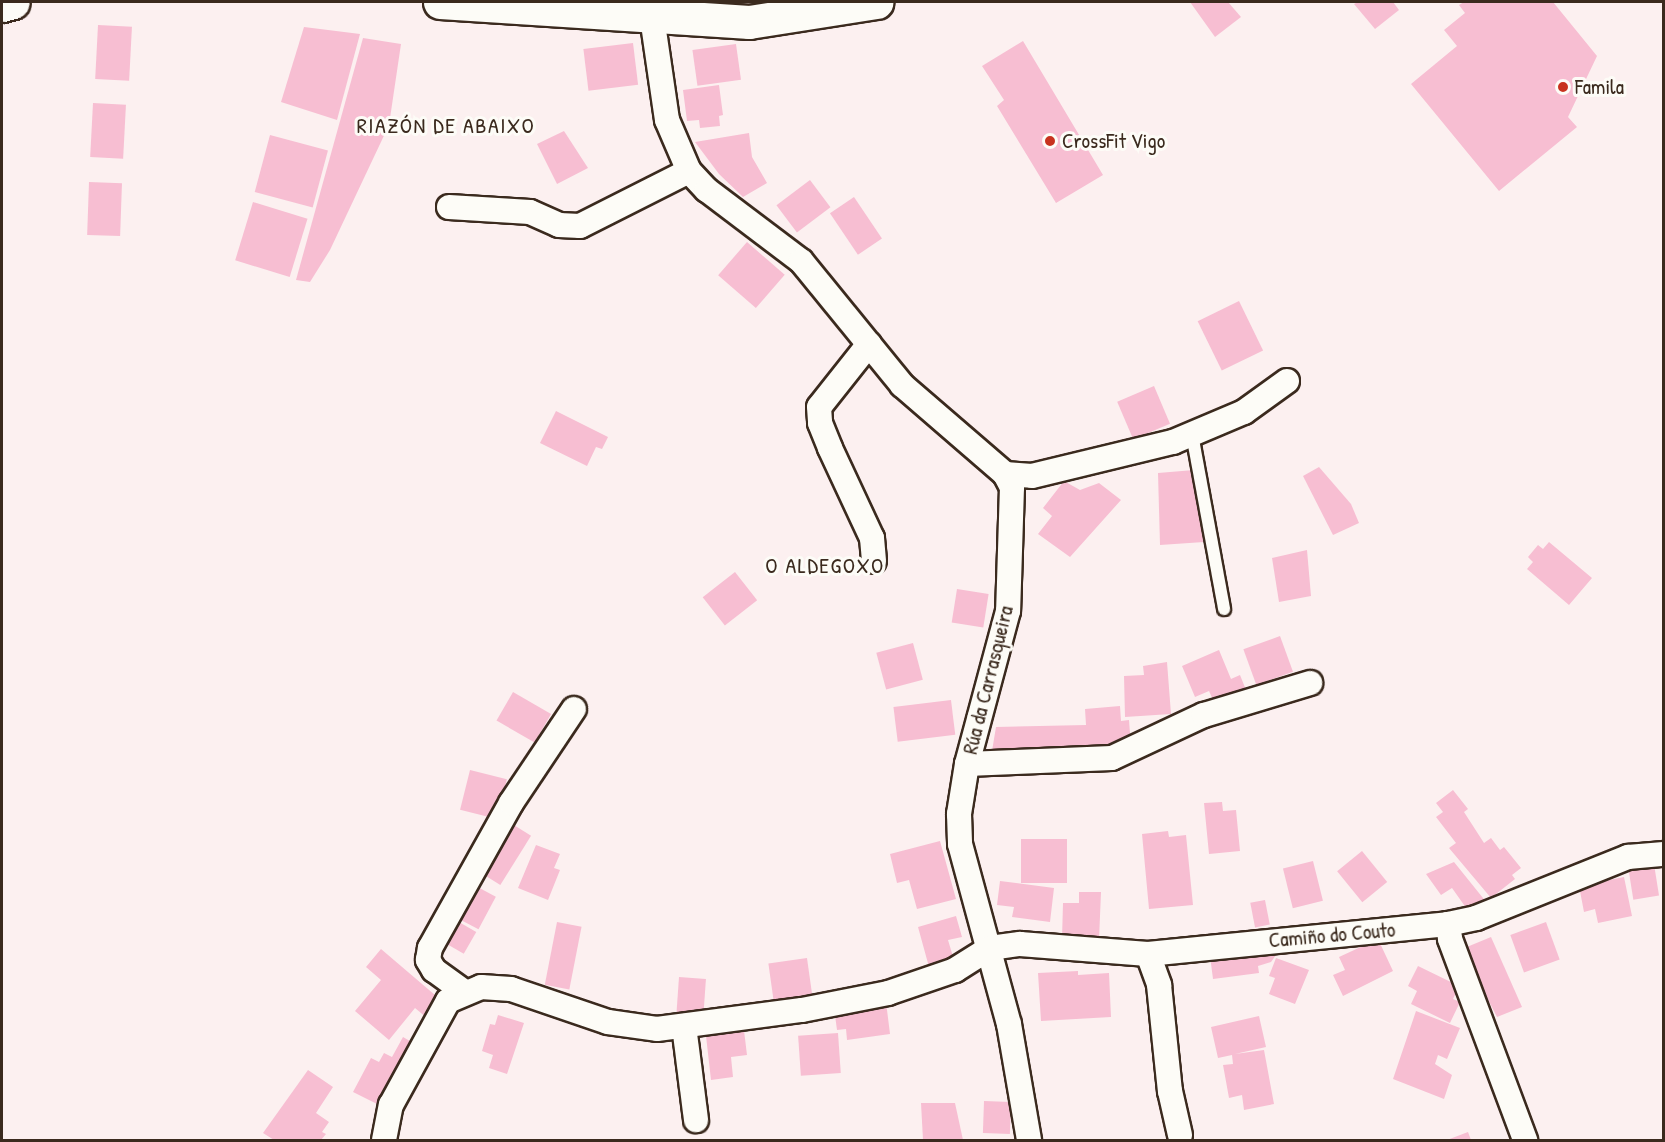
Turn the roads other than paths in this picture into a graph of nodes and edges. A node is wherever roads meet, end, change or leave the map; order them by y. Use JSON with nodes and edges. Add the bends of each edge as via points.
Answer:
{"nodes":[{"id":1,"x":13,"y":2,"type":"edge"},
{"id":2,"x":440,"y":2,"type":"edge"},
{"id":3,"x":582,"y":2,"type":"edge"},
{"id":4,"x":791,"y":2,"type":"edge"},
{"id":5,"x":876,"y":2,"type":"edge"},
{"id":6,"x":2,"y":4,"type":"edge"},
{"id":7,"x":661,"y":14,"type":"junction"},
{"id":8,"x":689,"y":171,"type":"junction"},
{"id":9,"x":449,"y":207,"type":"dead end"},
{"id":10,"x":869,"y":344,"type":"junction"},
{"id":11,"x":1287,"y":381,"type":"dead end"},
{"id":12,"x":1192,"y":434,"type":"junction"},
{"id":13,"x":1005,"y":474,"type":"junction"},
{"id":14,"x":874,"y":561,"type":"dead end"},
{"id":15,"x":1224,"y":609,"type":"dead end"},
{"id":16,"x":1310,"y":683,"type":"dead end"},
{"id":17,"x":574,"y":710,"type":"dead end"},
{"id":18,"x":967,"y":764,"type":"junction"},
{"id":19,"x":1664,"y":854,"type":"edge"},
{"id":20,"x":1448,"y":924,"type":"junction"},
{"id":21,"x":990,"y":948,"type":"junction"},
{"id":22,"x":1148,"y":954,"type":"junction"},
{"id":23,"x":463,"y":992,"type":"junction"},
{"id":24,"x":684,"y":1026,"type":"junction"},
{"id":25,"x":696,"y":1120,"type":"dead end"},
{"id":26,"x":1180,"y":1134,"type":"dead end"},
{"id":27,"x":384,"y":1140,"type":"edge"},
{"id":28,"x":1029,"y":1140,"type":"edge"},
{"id":29,"x":1525,"y":1140,"type":"edge"}],
"edges":[{"from":1,"to":6,"type":"main road"},
{"from":2,"to":7,"type":"main road"},
{"from":3,"to":7,"type":"main road"},
{"from":4,"to":7,"type":"main road"},
{"from":5,"to":7,"type":"main road","via":[[749,22]]},
{"from":7,"to":8,"type":"street","via":[[667,120]]},
{"from":8,"to":9,"type":"street","via":[[580,226],[559,225],[530,212]]},
{"from":8,"to":10,"type":"street","via":[[707,190],[801,261]]},
{"from":10,"to":13,"type":"street","via":[[902,385]]},
{"from":10,"to":14,"type":"street","via":[[819,407],[820,423],[830,448],[872,538]]},
{"from":11,"to":12,"type":"street","via":[[1244,412]]},
{"from":12,"to":13,"type":"street","via":[[1103,461],[1032,476]]},
{"from":12,"to":15,"type":"lane"},
{"from":13,"to":18,"type":"street","name":"Rúa da Carrasqueira","via":[[1012,487],[1014,505],[1008,611]]},
{"from":16,"to":18,"type":"street","via":[[1204,715],[1112,758]]},
{"from":17,"to":23,"type":"street","via":[[511,803],[430,948],[428,960],[434,970]]},
{"from":18,"to":21,"type":"street","name":"Rúa da Carrasqueira","via":[[959,814],[960,844]]},
{"from":19,"to":20,"type":"street","name":"Camiño do Couto","via":[[1628,857],[1476,918]]},
{"from":20,"to":22,"type":"street","name":"Camiño do Couto"},
{"from":20,"to":29,"type":"street","via":[[1450,939]]},
{"from":21,"to":22,"type":"street","name":"Camiño do Couto","via":[[1020,944]]},
{"from":21,"to":24,"type":"street","via":[[955,970],[888,993]]},
{"from":21,"to":28,"type":"street","name":"Rúa da Carrasqueira","via":[[1009,1024]]},
{"from":22,"to":26,"type":"street","via":[[1160,985],[1170,1091]]},
{"from":23,"to":24,"type":"street","via":[[481,987],[511,989],[608,1022],[657,1029]]},
{"from":23,"to":27,"type":"street","via":[[448,1001],[391,1105]]},
{"from":24,"to":25,"type":"street"}]}
